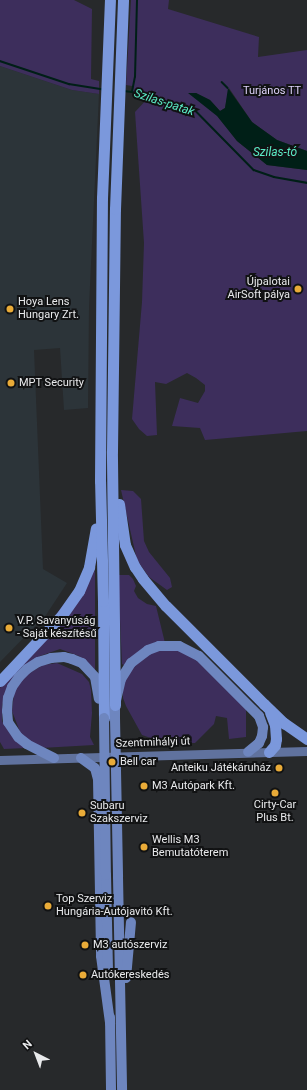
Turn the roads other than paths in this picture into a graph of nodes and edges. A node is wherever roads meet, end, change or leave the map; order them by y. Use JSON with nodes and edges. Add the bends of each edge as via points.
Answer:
{"nodes":[{"id":1,"x":110,"y":0,"type":"edge"},
{"id":2,"x":123,"y":0,"type":"edge"},
{"id":3,"x":112,"y":451,"type":"junction"},
{"id":4,"x":100,"y":481,"type":"junction"},
{"id":5,"x":0,"y":681,"type":"edge"},
{"id":6,"x":264,"y":704,"type":"junction"},
{"id":7,"x":115,"y":705,"type":"junction"},
{"id":8,"x":104,"y":718,"type":"junction"},
{"id":9,"x":307,"y":739,"type":"edge"},
{"id":10,"x":307,"y":751,"type":"edge"},
{"id":11,"x":248,"y":752,"type":"junction"},
{"id":12,"x":269,"y":752,"type":"junction"},
{"id":13,"x":54,"y":758,"type":"junction"},
{"id":14,"x":81,"y":758,"type":"junction"},
{"id":15,"x":0,"y":760,"type":"edge"},
{"id":16,"x":131,"y":922,"type":"dead end"},
{"id":17,"x":110,"y":1023,"type":"junction"},
{"id":18,"x":121,"y":1024,"type":"junction"},
{"id":19,"x":111,"y":1090,"type":"edge"},
{"id":20,"x":122,"y":1090,"type":"edge"}],
"edges":[{"from":1,"to":4,"type":"highway","via":[[102,198]]},
{"from":2,"to":3,"type":"highway"},
{"from":3,"to":6,"type":"highway","via":[[116,460],[122,534],[135,567],[166,606]]},
{"from":3,"to":7,"type":"highway"},
{"from":4,"to":5,"type":"highway","via":[[96,499],[95,540],[85,580],[62,615]]},
{"from":4,"to":8,"type":"highway"},
{"from":6,"to":9,"type":"highway","via":[[284,723]]},
{"from":6,"to":12,"type":"highway","via":[[276,731],[275,745]]},
{"from":7,"to":11,"type":"main road","via":[[121,679],[131,663],[159,646],[179,646],[199,656],[259,716],[263,727],[262,736],[259,743]]},
{"from":7,"to":18,"type":"main road","bridge":true},
{"from":8,"to":13,"type":"main road","via":[[95,677],[82,663],[64,657],[51,658],[27,669],[12,687],[7,711],[8,722],[18,737]]},
{"from":8,"to":17,"type":"main road","bridge":true},
{"from":10,"to":12,"type":"main road","name":"Szentmihályi út"},
{"from":11,"to":12,"type":"main road","name":"Szentmihályi út"},
{"from":11,"to":14,"type":"main road","name":"Szentmihályi út"},
{"from":13,"to":14,"type":"main road","name":"Szentmihályi út"},
{"from":13,"to":15,"type":"main road","name":"Szentmihályi út"},
{"from":14,"to":17,"type":"main road","via":[[94,768],[98,779],[101,956]]},
{"from":16,"to":18,"type":"main road"},
{"from":17,"to":19,"type":"main road"},
{"from":18,"to":20,"type":"main road"}]}
